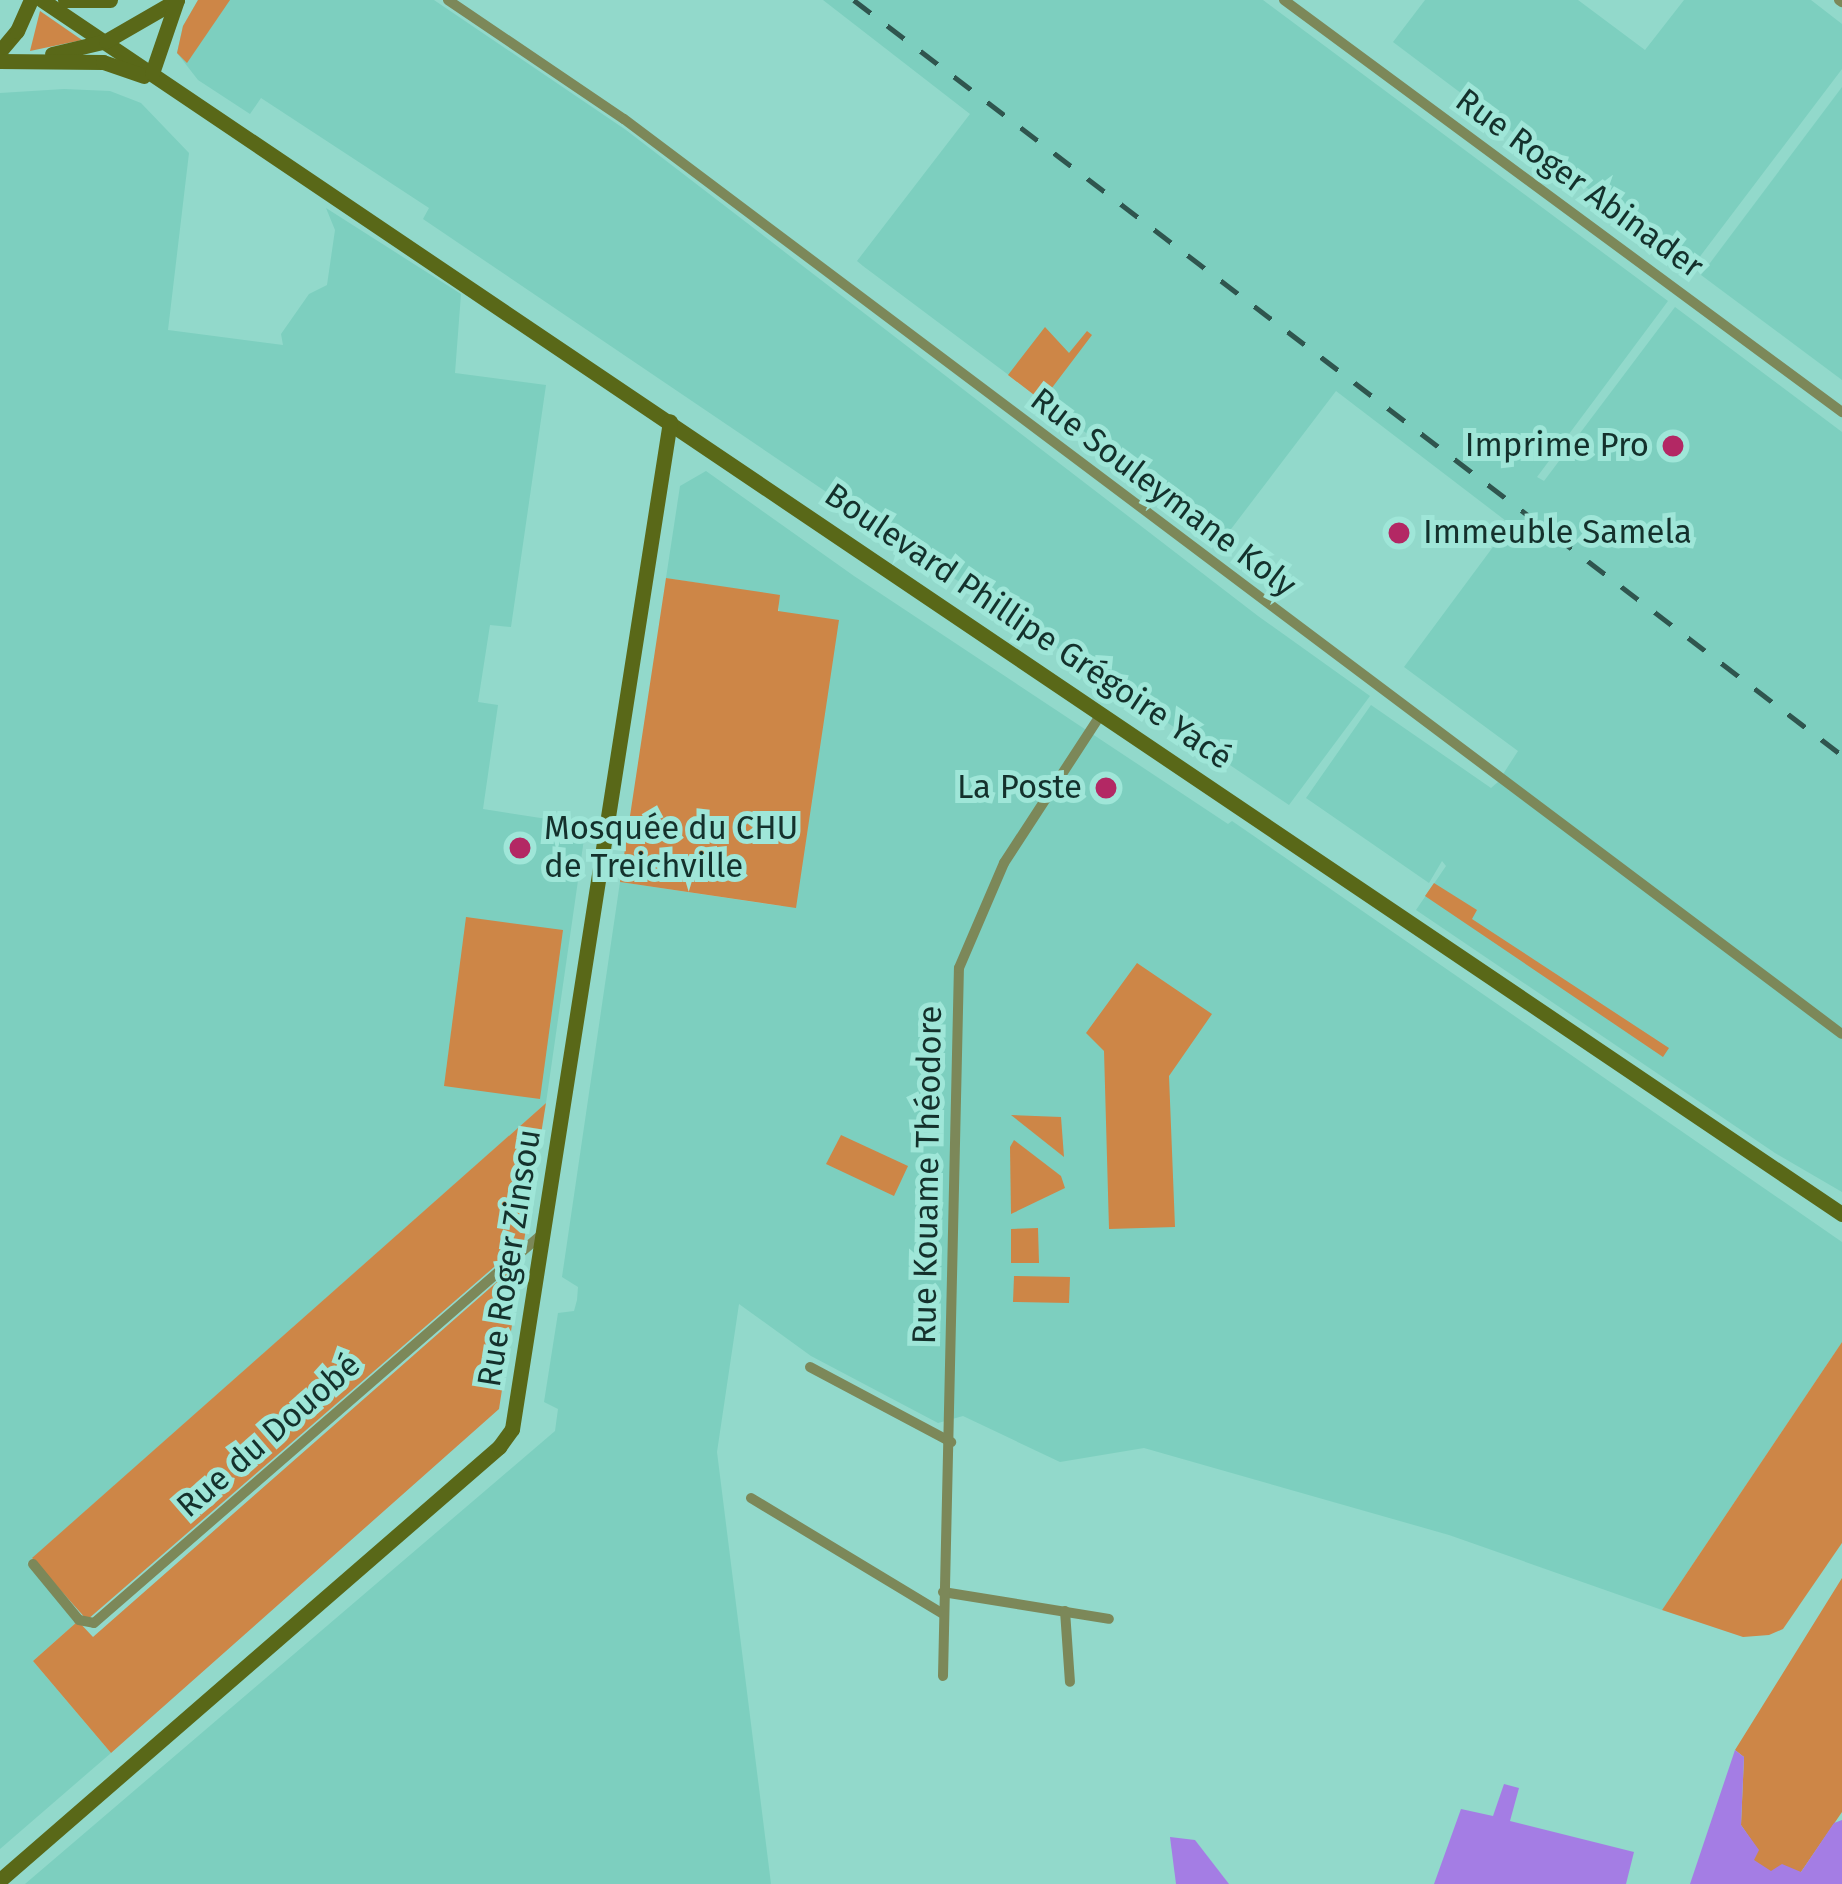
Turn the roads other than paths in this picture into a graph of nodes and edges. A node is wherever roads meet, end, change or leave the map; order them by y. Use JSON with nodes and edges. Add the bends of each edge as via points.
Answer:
{"nodes":[{"id":1,"x":32,"y":0,"type":"edge"},
{"id":2,"x":42,"y":0,"type":"edge"},
{"id":3,"x":64,"y":0,"type":"edge"},
{"id":4,"x":110,"y":0,"type":"edge"},
{"id":5,"x":177,"y":0,"type":"edge"},
{"id":6,"x":448,"y":0,"type":"edge"},
{"id":7,"x":1284,"y":0,"type":"edge"},
{"id":8,"x":106,"y":41,"type":"junction"},
{"id":9,"x":0,"y":51,"type":"edge"},
{"id":10,"x":38,"y":57,"type":"junction"},
{"id":11,"x":0,"y":62,"type":"edge"},
{"id":12,"x":152,"y":73,"type":"junction"},
{"id":13,"x":180,"y":92,"type":"junction"},
{"id":14,"x":1842,"y":412,"type":"edge"},
{"id":15,"x":670,"y":421,"type":"junction"},
{"id":16,"x":1101,"y":713,"type":"junction"},
{"id":17,"x":1842,"y":1034,"type":"edge"},
{"id":18,"x":1842,"y":1214,"type":"edge"},
{"id":19,"x":545,"y":1231,"type":"junction"},
{"id":20,"x":810,"y":1367,"type":"dead end"},
{"id":21,"x":951,"y":1442,"type":"junction"},
{"id":22,"x":751,"y":1498,"type":"dead end"},
{"id":23,"x":32,"y":1564,"type":"dead end"},
{"id":24,"x":944,"y":1592,"type":"junction"},
{"id":25,"x":1065,"y":1611,"type":"junction"},
{"id":26,"x":942,"y":1612,"type":"junction"},
{"id":27,"x":1108,"y":1618,"type":"dead end"},
{"id":28,"x":943,"y":1676,"type":"dead end"},
{"id":29,"x":1070,"y":1682,"type":"dead end"},
{"id":30,"x":0,"y":1880,"type":"edge"}],
"edges":[{"from":1,"to":9,"type":"main road"},
{"from":2,"to":8,"type":"main road","name":"Boulevard Phillipe Grégoire Yacé"},
{"from":3,"to":4,"type":"main road"},
{"from":5,"to":8,"type":"main road"},
{"from":5,"to":12,"type":"main road"},
{"from":6,"to":17,"type":"street","name":"Rue Souleymane Koly","via":[[624,118]]},
{"from":7,"to":14,"type":"street","name":"Rue Roger Abinader"},
{"from":8,"to":10,"type":"main road"},
{"from":8,"to":12,"type":"main road","name":"Boulevard Phillipe Grégoire Yacé"},
{"from":10,"to":11,"type":"main road","name":"Boulevard Phillipe Grégoire Yacé"},
{"from":10,"to":13,"type":"main road","name":"Boulevard Phillipe Grégoire Yacé","via":[[112,64]]},
{"from":12,"to":13,"type":"main road","name":"Boulevard Phillipe Grégoire Yacé"},
{"from":13,"to":15,"type":"main road","name":"Boulevard Phillipe Grégoire Yacé"},
{"from":15,"to":16,"type":"main road","name":"Boulevard Phillipe Grégoire Yacé"},
{"from":15,"to":19,"type":"main road","name":"Rue Roger Zinsou"},
{"from":16,"to":18,"type":"main road","name":"Boulevard Phillipe Grégoire Yacé"},
{"from":16,"to":21,"type":"street","name":"Rue Kouame Théodore","via":[[1004,863],[959,968]]},
{"from":19,"to":23,"type":"street","name":"Rue du Douobé","via":[[94,1623],[79,1620]]},
{"from":19,"to":30,"type":"main road","name":"Rue Roger Zinsou","via":[[516,1411],[499,1447]]},
{"from":20,"to":21,"type":"street"},
{"from":21,"to":24,"type":"street","name":"Rue Kouame Théodore"},
{"from":22,"to":26,"type":"street"},
{"from":24,"to":25,"type":"street"},
{"from":24,"to":26,"type":"street","name":"Rue Kouame Théodore"},
{"from":25,"to":27,"type":"street"},
{"from":25,"to":29,"type":"street"},
{"from":26,"to":28,"type":"street","name":"Rue Kouame Théodore"}]}
